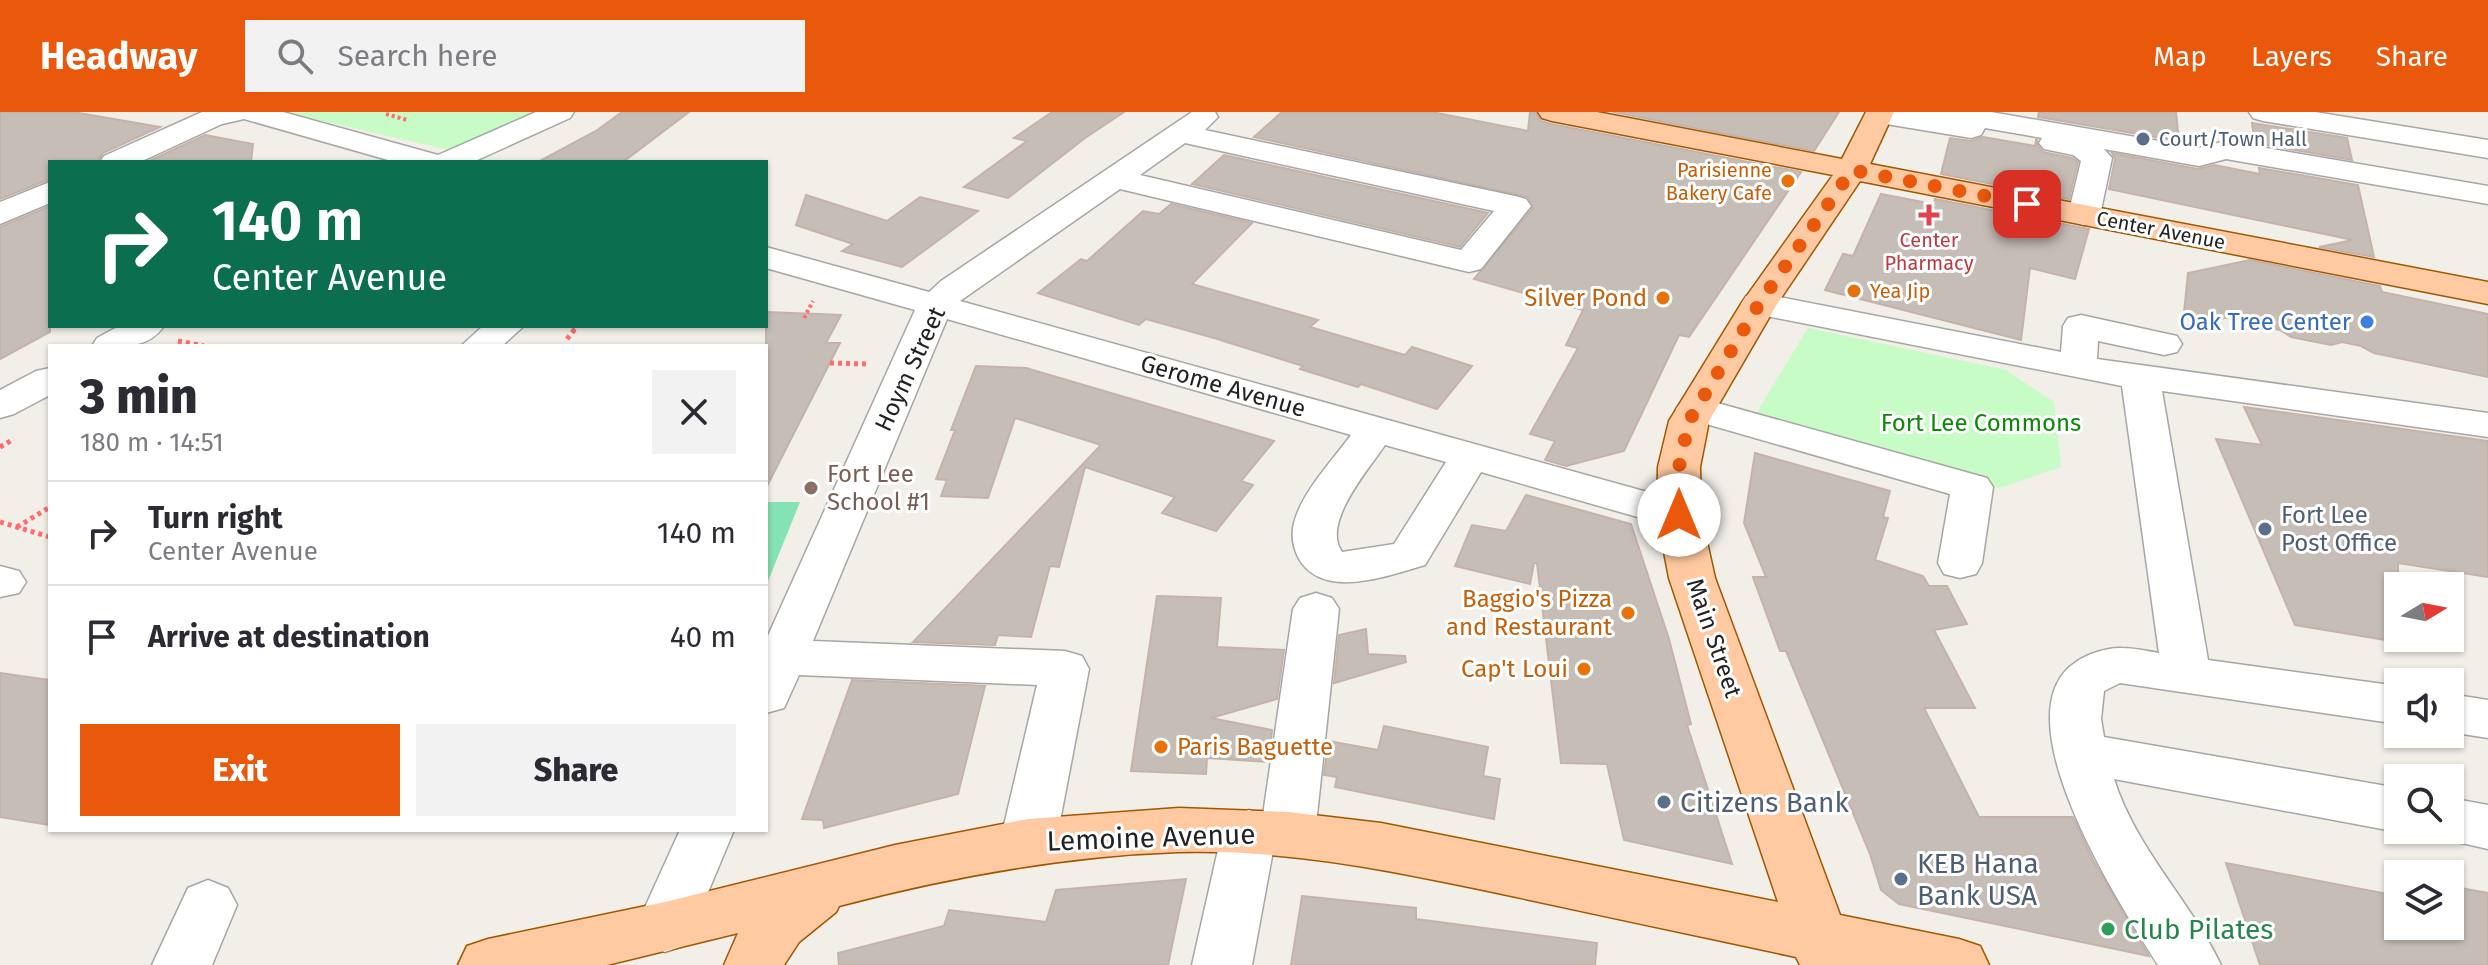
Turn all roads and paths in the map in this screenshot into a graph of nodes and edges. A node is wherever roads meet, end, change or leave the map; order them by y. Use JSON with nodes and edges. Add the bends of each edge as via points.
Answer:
{"nodes":[{"id":1,"x":398,"y":112,"type":"edge"},
{"id":2,"x":560,"y":112,"type":"edge"},
{"id":3,"x":1211,"y":112,"type":"edge"},
{"id":4,"x":1552,"y":112,"type":"edge"},
{"id":5,"x":1942,"y":112,"type":"edge"},
{"id":6,"x":2263,"y":112,"type":"edge"},
{"id":7,"x":237,"y":113,"type":"edge"},
{"id":8,"x":1880,"y":113,"type":"edge"},
{"id":9,"x":391,"y":115,"type":"dead end"},
{"id":10,"x":2318,"y":116,"type":"edge"},
{"id":11,"x":1180,"y":133,"type":"junction"},
{"id":12,"x":2488,"y":149,"type":"edge"},
{"id":13,"x":120,"y":160,"type":"edge"},
{"id":14,"x":420,"y":160,"type":"edge"},
{"id":15,"x":452,"y":160,"type":"edge"},
{"id":16,"x":1852,"y":170,"type":"junction"},
{"id":17,"x":1114,"y":178,"type":"junction"},
{"id":18,"x":48,"y":192,"type":"edge"},
{"id":19,"x":2488,"y":195,"type":"edge"},
{"id":20,"x":0,"y":214,"type":"edge"},
{"id":21,"x":2084,"y":215,"type":"junction"},
{"id":22,"x":768,"y":258,"type":"edge"},
{"id":23,"x":2488,"y":293,"type":"edge"},
{"id":24,"x":1759,"y":304,"type":"junction"},
{"id":25,"x":935,"y":305,"type":"junction"},
{"id":26,"x":142,"y":328,"type":"edge"},
{"id":27,"x":503,"y":328,"type":"edge"},
{"id":28,"x":575,"y":328,"type":"edge"},
{"id":29,"x":567,"y":339,"type":"dead end"},
{"id":30,"x":114,"y":344,"type":"edge"},
{"id":31,"x":482,"y":344,"type":"edge"},
{"id":32,"x":2152,"y":361,"type":"junction"},
{"id":33,"x":48,"y":380,"type":"edge"},
{"id":34,"x":0,"y":406,"type":"edge"},
{"id":35,"x":1696,"y":409,"type":"junction"},
{"id":36,"x":2488,"y":425,"type":"edge"},
{"id":37,"x":1375,"y":429,"type":"junction"},
{"id":38,"x":1470,"y":456,"type":"junction"},
{"id":39,"x":48,"y":508,"type":"edge"},
{"id":40,"x":1679,"y":515,"type":"junction"},
{"id":41,"x":0,"y":522,"type":"edge"},
{"id":42,"x":17,"y":527,"type":"junction"},
{"id":43,"x":48,"y":536,"type":"edge"},
{"id":44,"x":1960,"y":563,"type":"dead end"},
{"id":45,"x":1316,"y":609,"type":"dead end"},
{"id":46,"x":2186,"y":674,"type":"junction"},
{"id":47,"x":774,"y":676,"type":"edge"},
{"id":48,"x":2384,"y":703,"type":"edge"},
{"id":49,"x":2464,"y":715,"type":"edge"},
{"id":50,"x":2488,"y":719,"type":"edge"},
{"id":51,"x":2081,"y":753,"type":"junction"},
{"id":52,"x":2384,"y":807,"type":"edge"},
{"id":53,"x":2464,"y":823,"type":"edge"},
{"id":54,"x":2488,"y":827,"type":"edge"},
{"id":55,"x":706,"y":832,"type":"edge"},
{"id":56,"x":1269,"y":833,"type":"junction"},
{"id":57,"x":1028,"y":842,"type":"junction"},
{"id":58,"x":835,"y":882,"type":"junction"},
{"id":59,"x":208,"y":905,"type":"dead end"},
{"id":60,"x":665,"y":927,"type":"junction"},
{"id":61,"x":1823,"y":950,"type":"edge"},
{"id":62,"x":182,"y":965,"type":"edge"},
{"id":63,"x":488,"y":965,"type":"edge"},
{"id":64,"x":754,"y":965,"type":"edge"},
{"id":65,"x":1222,"y":965,"type":"edge"},
{"id":66,"x":1959,"y":965,"type":"edge"},
{"id":67,"x":2191,"y":965,"type":"edge"}],
"edges":[{"from":1,"to":9,"type":"path"},
{"from":2,"to":15,"type":"street"},
{"from":3,"to":11,"type":"street","name":"Hoym Street"},
{"from":4,"to":16,"type":"main road","name":"Center Avenue"},
{"from":5,"to":19,"type":"street","via":[[2199,157],[2225,150]]},
{"from":6,"to":10,"type":"street"},
{"from":7,"to":13,"type":"street"},
{"from":7,"to":14,"type":"street"},
{"from":8,"to":16,"type":"main road","name":"Main Street"},
{"from":8,"to":21,"type":"street","via":[[2092,152],[2097,158]]},
{"from":10,"to":12,"type":"street"},
{"from":11,"to":17,"type":"street","name":"Hoym Street"},
{"from":11,"to":17,"type":"street","via":[[1515,206],[1469,262]]},
{"from":16,"to":21,"type":"main road","name":"Center Avenue"},
{"from":16,"to":24,"type":"main road","name":"Main Street"},
{"from":17,"to":25,"type":"street","name":"Hoym Street"},
{"from":18,"to":20,"type":"street"},
{"from":21,"to":23,"type":"main road","name":"Center Avenue"},
{"from":22,"to":25,"type":"street","name":"Gerome Avenue"},
{"from":24,"to":32,"type":"street","via":[[2078,367],[2081,326]]},
{"from":24,"to":35,"type":"main road","name":"Main Street"},
{"from":25,"to":37,"type":"street","name":"Gerome Avenue"},
{"from":25,"to":47,"type":"street","name":"Hoym Street"},
{"from":26,"to":30,"type":"street"},
{"from":27,"to":31,"type":"street"},
{"from":28,"to":29,"type":"path"},
{"from":32,"to":36,"type":"street"},
{"from":32,"to":46,"type":"street"},
{"from":33,"to":34,"type":"street"},
{"from":35,"to":40,"type":"main road","name":"Main Street","via":[[1679,467]]},
{"from":35,"to":44,"type":"street","via":[[1972,487]]},
{"from":37,"to":38,"type":"street","name":"Gerome Avenue"},
{"from":37,"to":38,"type":"street","via":[[1317,519],[1320,558],[1341,566],[1409,555]]},
{"from":38,"to":40,"type":"street","name":"Gerome Avenue"},
{"from":39,"to":42,"type":"path"},
{"from":40,"to":61,"type":"main road","name":"Main Street","via":[[1692,578]]},
{"from":41,"to":42,"type":"path"},
{"from":42,"to":43,"type":"path"},
{"from":45,"to":56,"type":"street"},
{"from":46,"to":48,"type":"street"},
{"from":46,"to":51,"type":"street","via":[[2120,665],[2099,670],[2080,683],[2074,707]]},
{"from":47,"to":57,"type":"street","via":[[1065,669]]},
{"from":49,"to":50,"type":"street"},
{"from":51,"to":52,"type":"street"},
{"from":51,"to":67,"type":"street","via":[[2102,818]]},
{"from":53,"to":54,"type":"street"},
{"from":55,"to":60,"type":"street"},
{"from":56,"to":57,"type":"main road","name":"Lemoine Avenue","via":[[1179,830]]},
{"from":56,"to":61,"type":"main road","name":"Lemoine Avenue","via":[[1381,846]]},
{"from":56,"to":65,"type":"street"},
{"from":57,"to":58,"type":"main road","name":"Lemoine Avenue"},
{"from":58,"to":60,"type":"main road","name":"Lemoine Avenue"},
{"from":58,"to":64,"type":"main road","via":[[773,927]]},
{"from":59,"to":62,"type":"street"},
{"from":60,"to":63,"type":"main road","name":"Lemoine Avenue"},
{"from":61,"to":66,"type":"main road","name":"Lemoine Avenue"}]}
